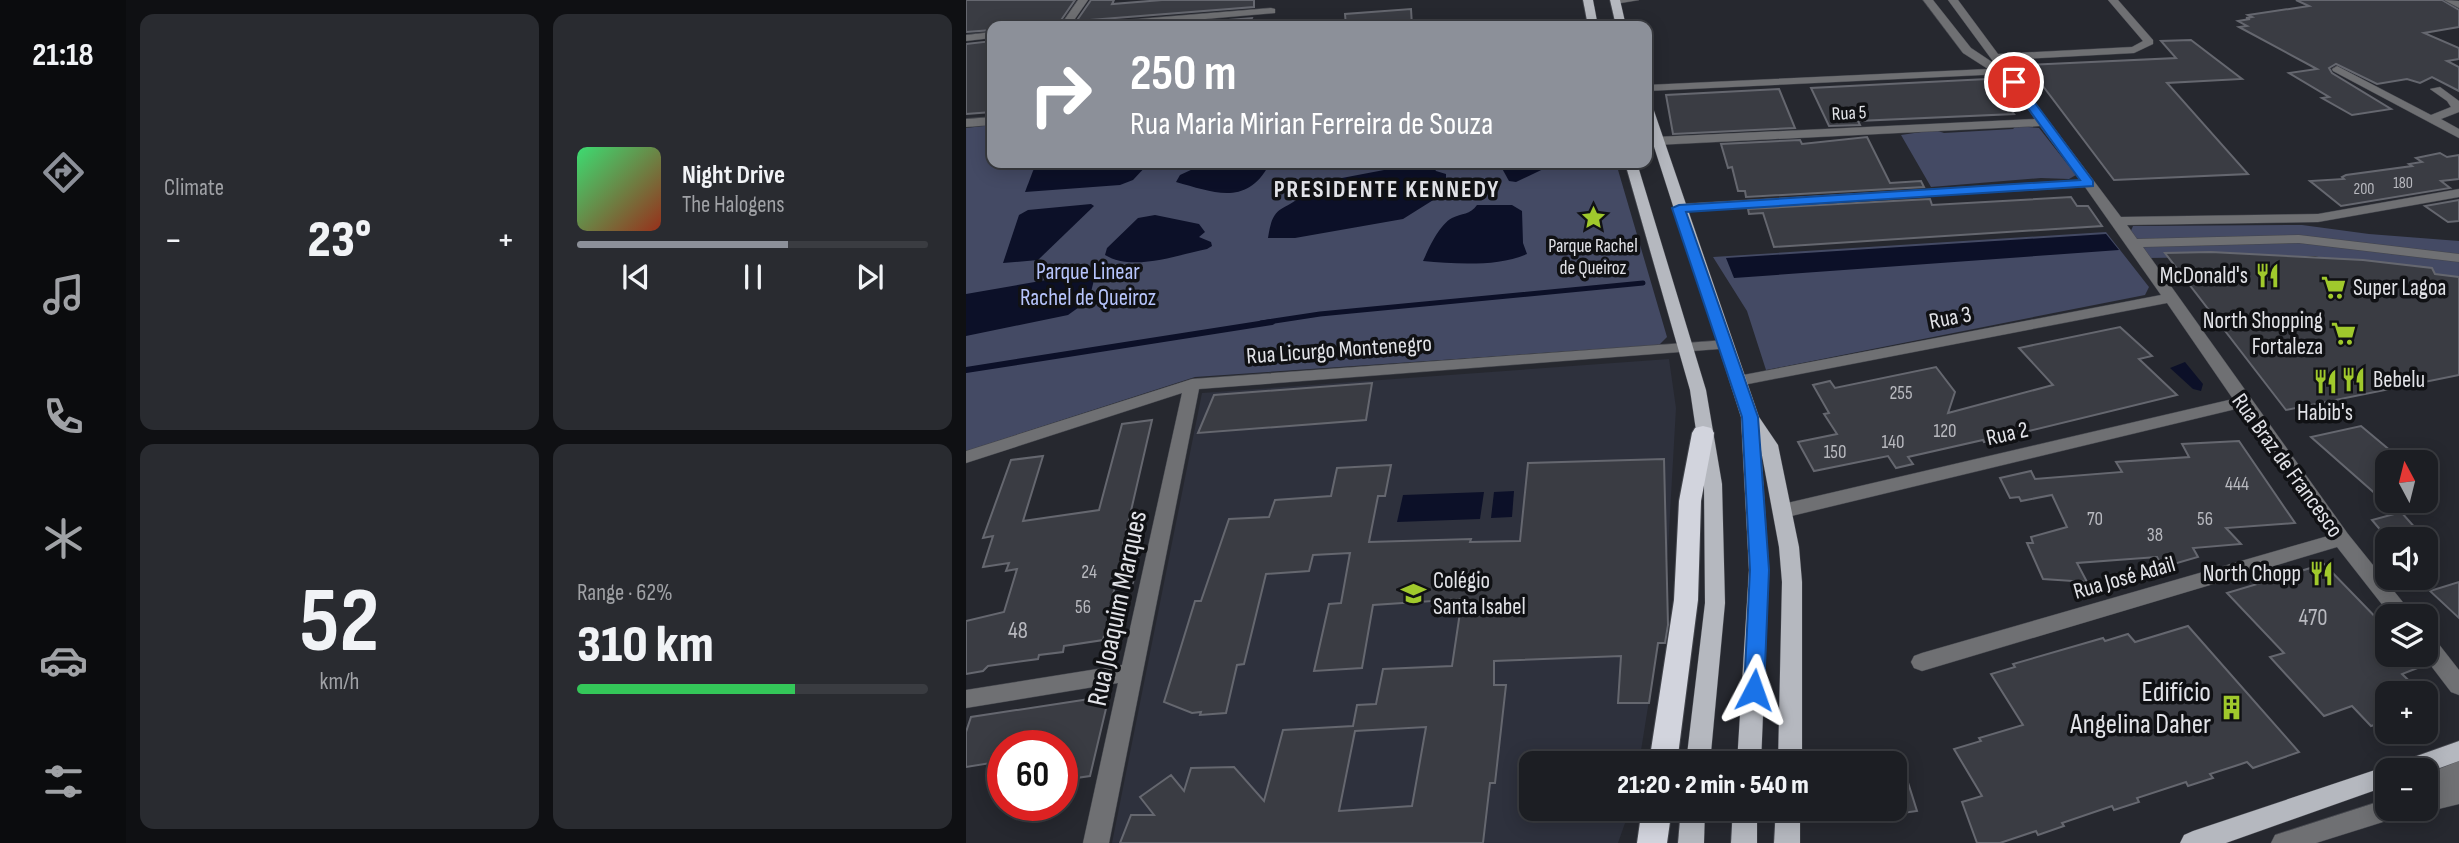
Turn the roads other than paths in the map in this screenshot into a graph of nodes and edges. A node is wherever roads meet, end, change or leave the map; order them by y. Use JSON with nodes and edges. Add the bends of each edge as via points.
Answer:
{"nodes":[{"id":1,"x":1083,"y":0,"type":"edge"},
{"id":2,"x":1588,"y":0,"type":"edge"},
{"id":3,"x":1634,"y":0,"type":"edge"},
{"id":4,"x":1928,"y":0,"type":"edge"},
{"id":5,"x":1953,"y":0,"type":"edge"},
{"id":6,"x":2113,"y":0,"type":"edge"},
{"id":7,"x":2449,"y":0,"type":"edge"},
{"id":8,"x":1615,"y":1,"type":"edge"},
{"id":9,"x":1272,"y":5,"type":"edge"},
{"id":10,"x":2459,"y":5,"type":"edge"},
{"id":11,"x":1068,"y":21,"type":"edge"},
{"id":12,"x":1133,"y":21,"type":"edge"},
{"id":13,"x":1592,"y":21,"type":"edge"},
{"id":14,"x":1620,"y":21,"type":"edge"},
{"id":15,"x":987,"y":36,"type":"edge"},
{"id":16,"x":966,"y":38,"type":"edge"},
{"id":17,"x":1969,"y":53,"type":"junction"},
{"id":18,"x":1995,"y":57,"type":"junction"},
{"id":19,"x":2337,"y":69,"type":"dead end"},
{"id":20,"x":2006,"y":71,"type":"junction"},
{"id":21,"x":1958,"y":73,"type":"junction"},
{"id":22,"x":1652,"y":88,"type":"edge"},
{"id":23,"x":2436,"y":89,"type":"dead end"},
{"id":24,"x":2432,"y":118,"type":"junction"},
{"id":25,"x":987,"y":121,"type":"edge"},
{"id":26,"x":2044,"y":121,"type":"junction"},
{"id":27,"x":966,"y":123,"type":"edge"},
{"id":28,"x":1652,"y":134,"type":"edge"},
{"id":29,"x":2459,"y":134,"type":"edge"},
{"id":30,"x":1633,"y":168,"type":"edge"},
{"id":31,"x":2088,"y":183,"type":"junction"},
{"id":32,"x":2459,"y":193,"type":"edge"},
{"id":33,"x":1679,"y":208,"type":"junction"},
{"id":34,"x":2117,"y":221,"type":"junction"},
{"id":35,"x":2132,"y":243,"type":"junction"},
{"id":36,"x":2459,"y":258,"type":"edge"},
{"id":37,"x":2170,"y":298,"type":"junction"},
{"id":38,"x":1726,"y":345,"type":"junction"},
{"id":39,"x":1687,"y":348,"type":"junction"},
{"id":40,"x":1738,"y":382,"type":"junction"},
{"id":41,"x":1192,"y":384,"type":"junction"},
{"id":42,"x":2243,"y":402,"type":"junction"},
{"id":43,"x":1750,"y":417,"type":"junction"},
{"id":44,"x":1703,"y":433,"type":"junction"},
{"id":45,"x":966,"y":457,"type":"edge"},
{"id":46,"x":1783,"y":511,"type":"junction"},
{"id":47,"x":2341,"y":539,"type":"junction"},
{"id":48,"x":2393,"y":604,"type":"edge"},
{"id":49,"x":2438,"y":659,"type":"edge"},
{"id":50,"x":1922,"y":662,"type":"dead end"},
{"id":51,"x":1131,"y":672,"type":"junction"},
{"id":52,"x":2459,"y":686,"type":"edge"},
{"id":53,"x":966,"y":699,"type":"edge"},
{"id":54,"x":1665,"y":751,"type":"edge"},
{"id":55,"x":1699,"y":751,"type":"edge"},
{"id":56,"x":1750,"y":751,"type":"edge"},
{"id":57,"x":1790,"y":751,"type":"edge"},
{"id":58,"x":2459,"y":751,"type":"edge"},
{"id":59,"x":2438,"y":758,"type":"edge"},
{"id":60,"x":2459,"y":771,"type":"edge"},
{"id":61,"x":2375,"y":780,"type":"edge"},
{"id":62,"x":2438,"y":780,"type":"edge"},
{"id":63,"x":2459,"y":793,"type":"edge"},
{"id":64,"x":2438,"y":798,"type":"edge"},
{"id":65,"x":2375,"y":810,"type":"edge"},
{"id":66,"x":2375,"y":812,"type":"edge"},
{"id":67,"x":2361,"y":816,"type":"junction"},
{"id":68,"x":1655,"y":821,"type":"edge"},
{"id":69,"x":1692,"y":821,"type":"edge"},
{"id":70,"x":1745,"y":821,"type":"edge"},
{"id":71,"x":1787,"y":821,"type":"edge"},
{"id":72,"x":1096,"y":843,"type":"edge"},
{"id":73,"x":1652,"y":843,"type":"edge"},
{"id":74,"x":1691,"y":843,"type":"edge"},
{"id":75,"x":1744,"y":843,"type":"edge"},
{"id":76,"x":1787,"y":843,"type":"edge"},
{"id":77,"x":2193,"y":843,"type":"edge"},
{"id":78,"x":2284,"y":843,"type":"edge"}],
"edges":[{"from":1,"to":11,"type":"street"},
{"from":2,"to":13,"type":"main road"},
{"from":3,"to":8,"type":"street"},
{"from":4,"to":17,"type":"street"},
{"from":5,"to":18,"type":"street","name":"Rua Braz de Francesco"},
{"from":6,"to":18,"type":"street","via":[[2149,42],[2134,50]]},
{"from":7,"to":10,"type":"street"},
{"from":8,"to":14,"type":"main road"},
{"from":9,"to":12,"type":"street"},
{"from":15,"to":16,"type":"street"},
{"from":17,"to":20,"type":"street","via":[[1984,65]]},
{"from":17,"to":21,"type":"street","via":[[1969,61]]},
{"from":18,"to":20,"type":"street","name":"Rua Braz de Francesco"},
{"from":19,"to":24,"type":"street"},
{"from":20,"to":21,"type":"street"},
{"from":20,"to":26,"type":"street","name":"Rua Braz de Francesco"},
{"from":21,"to":22,"type":"street"},
{"from":23,"to":24,"type":"street","via":[[2457,108]]},
{"from":24,"to":29,"type":"street"},
{"from":25,"to":27,"type":"street"},
{"from":26,"to":28,"type":"street","name":"Rua 5"},
{"from":26,"to":31,"type":"street","name":"Rua Braz de Francesco"},
{"from":28,"to":33,"type":"main road"},
{"from":30,"to":39,"type":"main road"},
{"from":31,"to":33,"type":"street"},
{"from":31,"to":34,"type":"street","name":"Rua Braz de Francesco"},
{"from":32,"to":34,"type":"street","via":[[2333,217]]},
{"from":33,"to":38,"type":"main road"},
{"from":34,"to":35,"type":"street","name":"Rua Braz de Francesco"},
{"from":35,"to":36,"type":"street","via":[[2299,239]]},
{"from":35,"to":37,"type":"street","name":"Rua Braz de Francesco"},
{"from":37,"to":40,"type":"street","name":"Rua 3"},
{"from":37,"to":42,"type":"street","name":"Rua Braz de Francesco"},
{"from":38,"to":39,"type":"street","name":"Rua Licurgo Montenegro"},
{"from":38,"to":40,"type":"main road"},
{"from":39,"to":41,"type":"street","name":"Rua Licurgo Montenegro"},
{"from":39,"to":44,"type":"main road"},
{"from":40,"to":43,"type":"main road"},
{"from":41,"to":45,"type":"street","name":"Rua Licurgo Montenegro"},
{"from":41,"to":51,"type":"street","name":"Rua Joaquim Marques"},
{"from":42,"to":46,"type":"street","name":"Rua 2"},
{"from":42,"to":47,"type":"street","name":"Rua Braz de Francesco"},
{"from":43,"to":46,"type":"main road","via":[[1769,445]]},
{"from":43,"to":56,"type":"main road","via":[[1759,570]]},
{"from":44,"to":54,"type":"highway","via":[[1690,501],[1686,600]]},
{"from":44,"to":55,"type":"main road","via":[[1713,484],[1715,603]]},
{"from":46,"to":57,"type":"main road","via":[[1792,582]]},
{"from":47,"to":48,"type":"street","name":"Rua Braz de Francesco"},
{"from":47,"to":50,"type":"street","name":"Rua José Adail"},
{"from":49,"to":52,"type":"street"},
{"from":51,"to":53,"type":"street"},
{"from":51,"to":72,"type":"street","name":"Rua Joaquim Marques"},
{"from":58,"to":59,"type":"main road"},
{"from":60,"to":62,"type":"street"},
{"from":61,"to":77,"type":"main road"},
{"from":63,"to":64,"type":"street"},
{"from":65,"to":67,"type":"street"},
{"from":66,"to":67,"type":"street"},
{"from":67,"to":78,"type":"street"},
{"from":68,"to":73,"type":"highway"},
{"from":69,"to":74,"type":"main road"},
{"from":70,"to":75,"type":"main road"},
{"from":71,"to":76,"type":"main road"}]}
